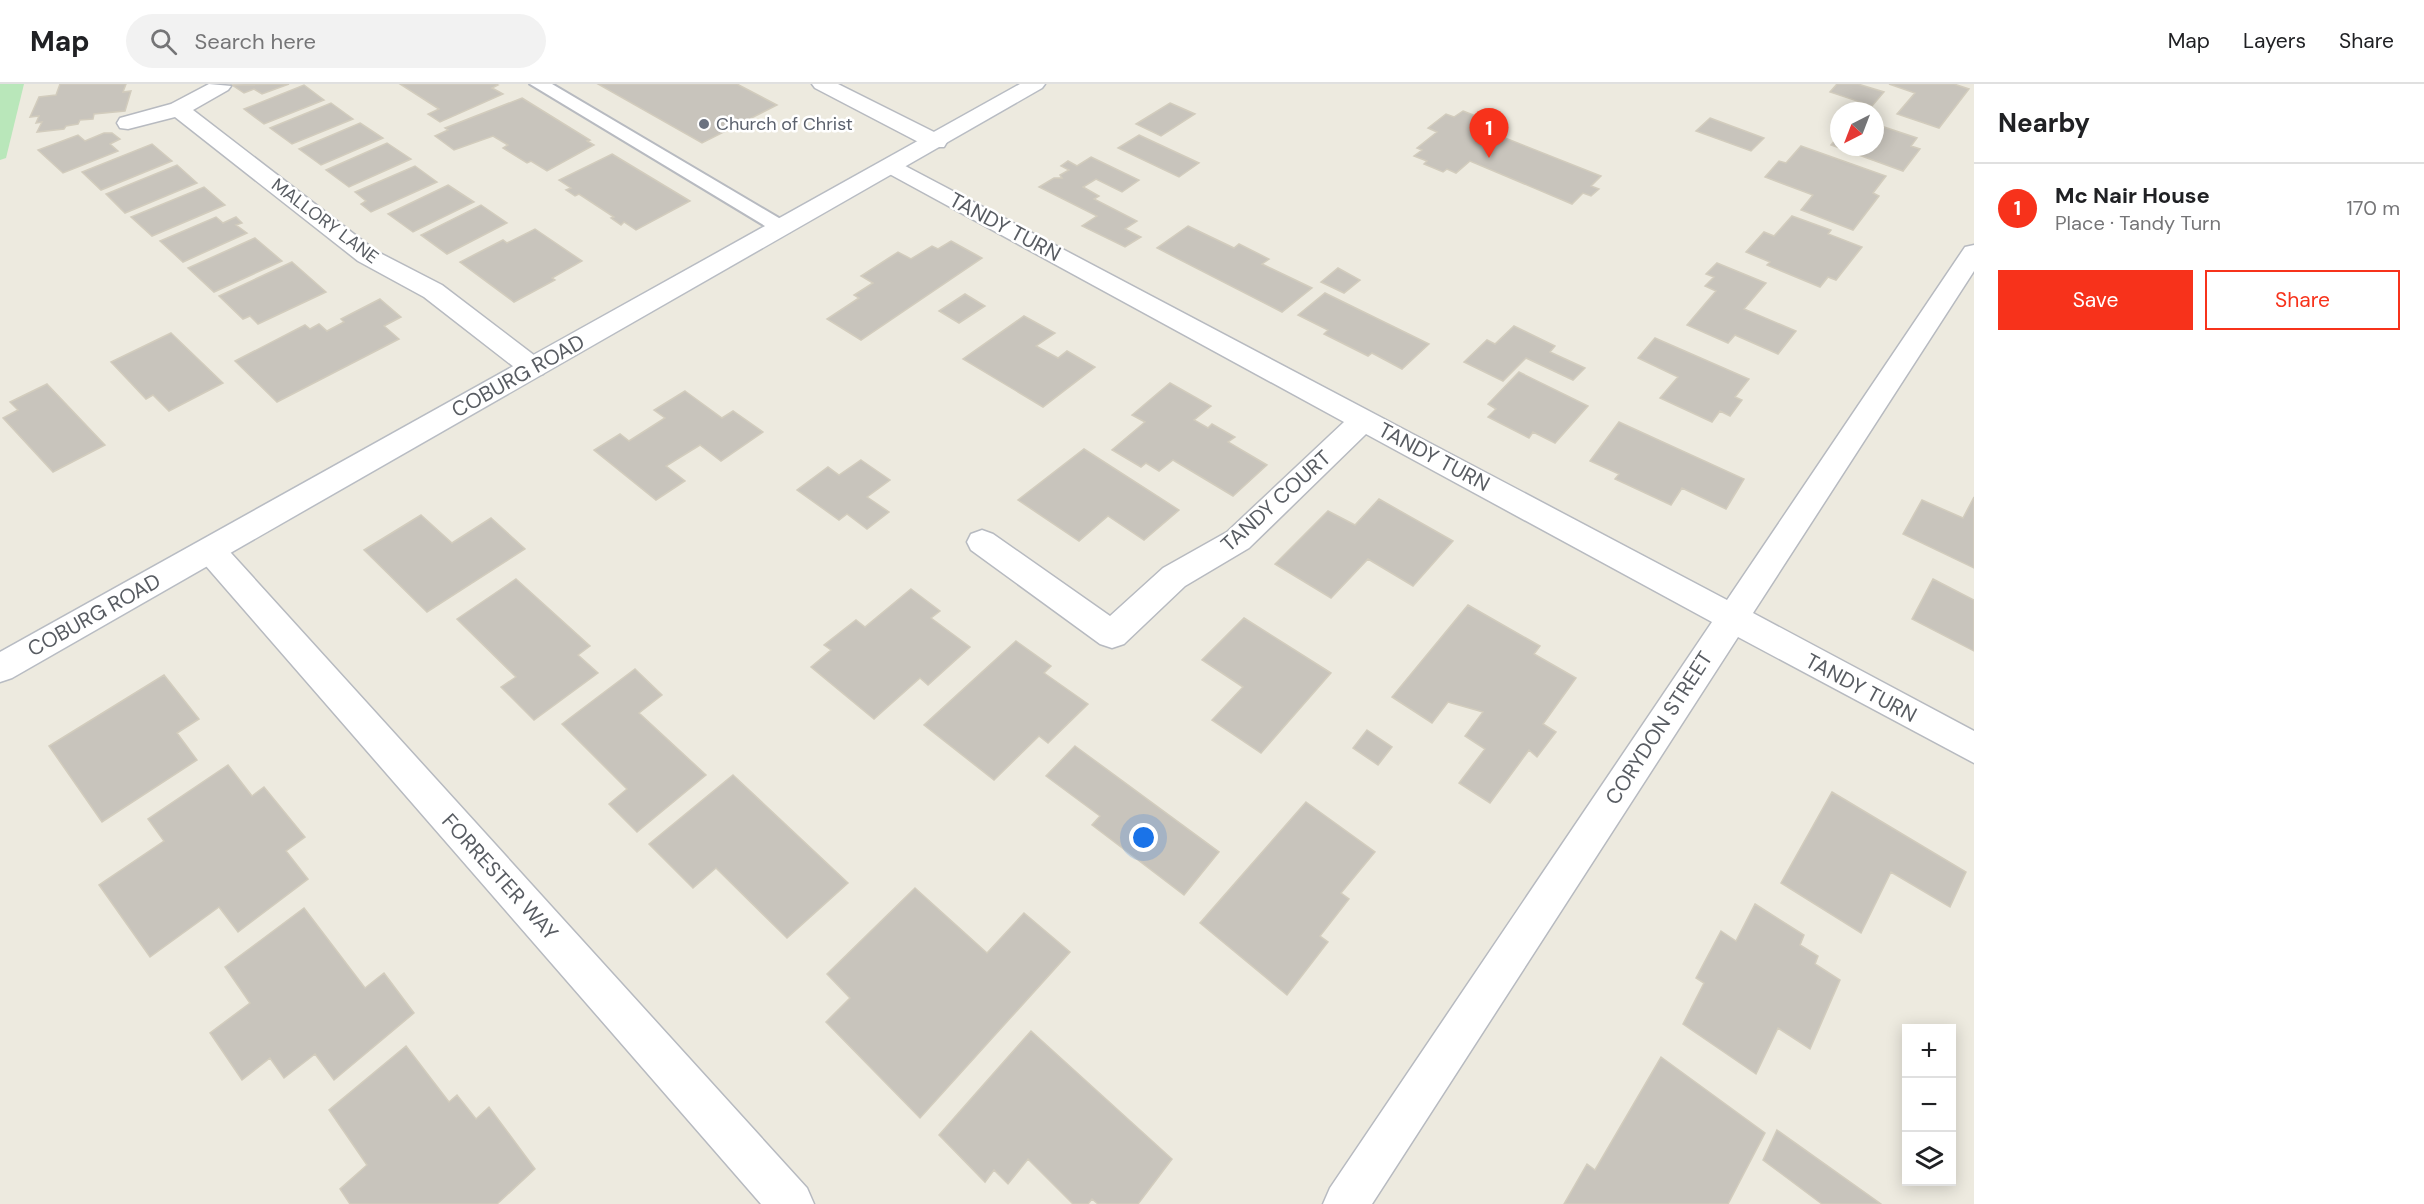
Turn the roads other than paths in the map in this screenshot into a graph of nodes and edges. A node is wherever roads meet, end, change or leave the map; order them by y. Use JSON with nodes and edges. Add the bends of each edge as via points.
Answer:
{"nodes":[{"id":1,"x":539,"y":84,"type":"edge"},
{"id":2,"x":822,"y":84,"type":"edge"},
{"id":3,"x":1035,"y":84,"type":"edge"},
{"id":4,"x":221,"y":86,"type":"dead end"},
{"id":5,"x":179,"y":109,"type":"junction"},
{"id":6,"x":128,"y":123,"type":"dead end"},
{"id":7,"x":936,"y":142,"type":"junction"},
{"id":8,"x":892,"y":166,"type":"junction"},
{"id":9,"x":782,"y":228,"type":"junction"},
{"id":10,"x":1974,"y":252,"type":"edge"},
{"id":11,"x":533,"y":368,"type":"junction"},
{"id":12,"x":1364,"y":419,"type":"junction"},
{"id":13,"x":982,"y":542,"type":"dead end"},
{"id":14,"x":210,"y":550,"type":"junction"},
{"id":15,"x":1731,"y":618,"type":"junction"},
{"id":16,"x":0,"y":668,"type":"edge"},
{"id":17,"x":1974,"y":748,"type":"edge"},
{"id":18,"x":790,"y":1204,"type":"edge"},
{"id":19,"x":1346,"y":1204,"type":"edge"}],
"edges":[{"from":1,"to":9,"type":"lane"},
{"from":2,"to":7,"type":"street"},
{"from":3,"to":7,"type":"street","name":"COBURG ROAD"},
{"from":4,"to":5,"type":"street"},
{"from":5,"to":6,"type":"street"},
{"from":5,"to":11,"type":"street","name":"MALLORY LANE","via":[[367,256],[433,291]]},
{"from":7,"to":8,"type":"street","name":"COBURG ROAD"},
{"from":8,"to":9,"type":"street","name":"COBURG ROAD"},
{"from":8,"to":12,"type":"street","name":"TANDY TURN"},
{"from":9,"to":11,"type":"street","name":"COBURG ROAD"},
{"from":10,"to":15,"type":"street","name":"CORYDON STREET"},
{"from":11,"to":14,"type":"street","name":"COBURG ROAD"},
{"from":12,"to":13,"type":"street","name":"TANDY COURT","via":[[1238,540],[1174,577],[1112,634]]},
{"from":12,"to":15,"type":"street","name":"TANDY TURN"},
{"from":14,"to":16,"type":"street","name":"COBURG ROAD"},
{"from":14,"to":18,"type":"street","name":"FORRESTER WAY"},
{"from":15,"to":17,"type":"street","name":"TANDY TURN"},
{"from":15,"to":19,"type":"street","name":"CORYDON STREET"}]}
